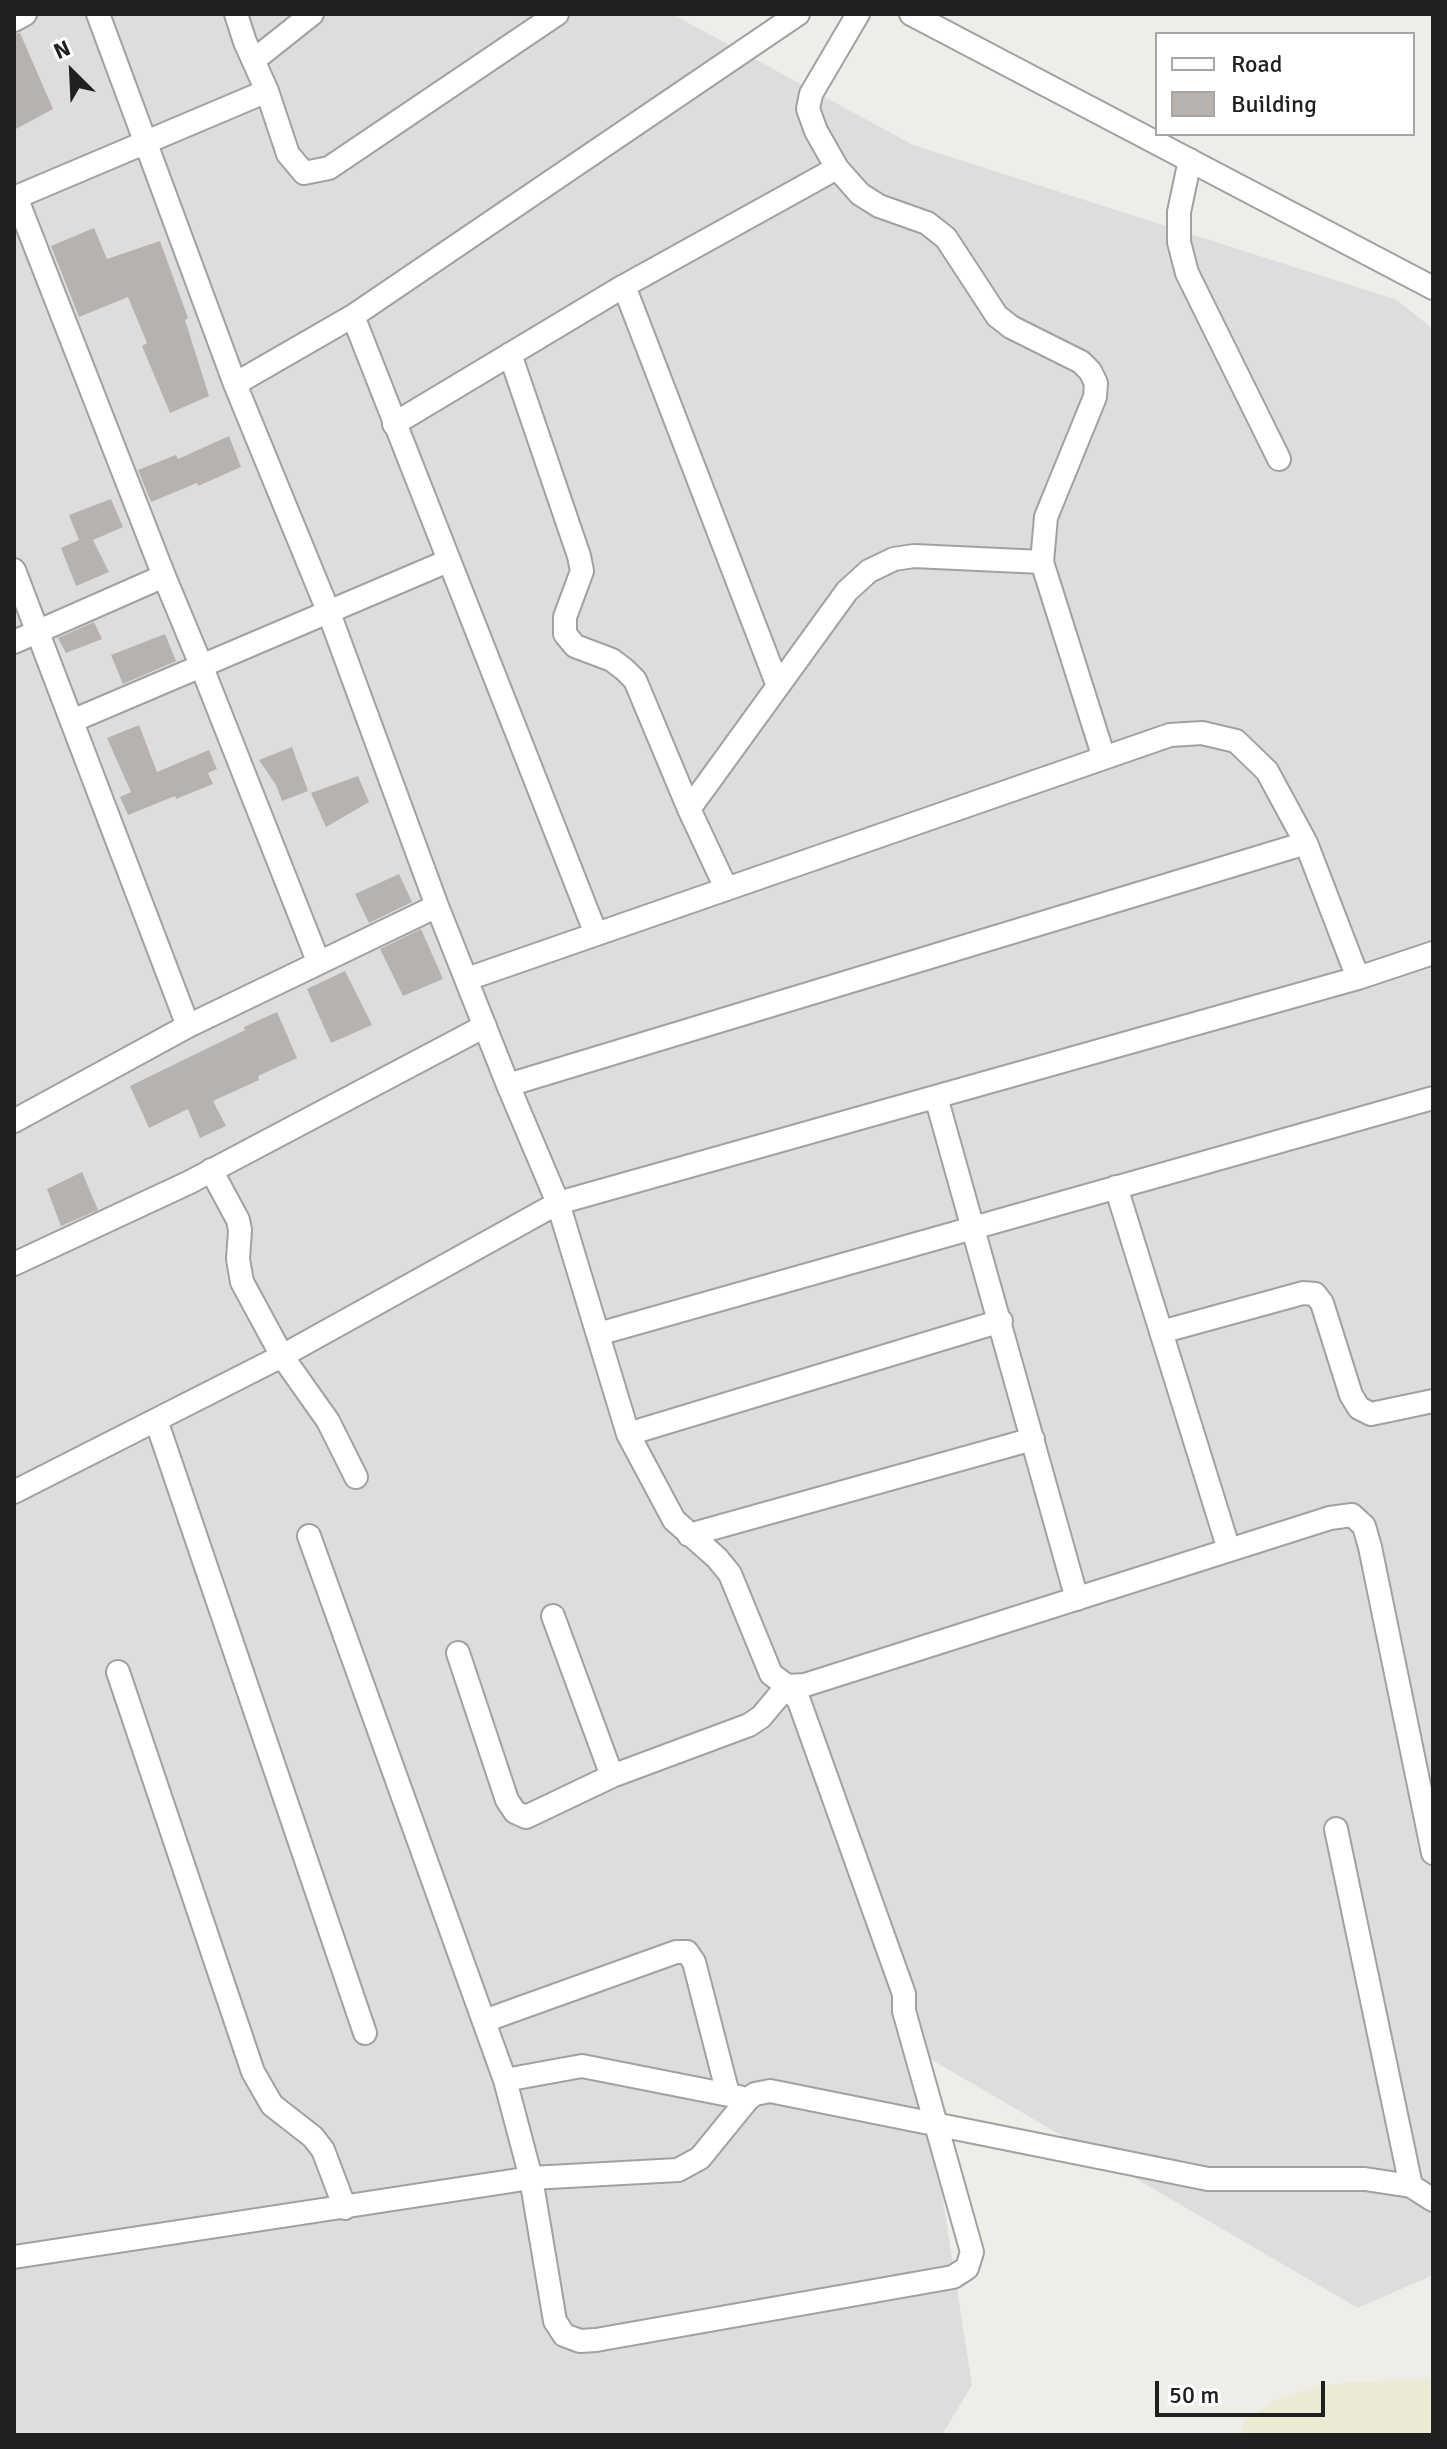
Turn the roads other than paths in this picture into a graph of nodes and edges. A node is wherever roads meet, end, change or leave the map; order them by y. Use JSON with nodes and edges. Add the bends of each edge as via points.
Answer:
{"nodes":[{"id":1,"x":25,"y":14,"type":"edge"},
{"id":2,"x":98,"y":14,"type":"edge"},
{"id":3,"x":236,"y":14,"type":"edge"},
{"id":4,"x":312,"y":14,"type":"edge"},
{"id":5,"x":557,"y":14,"type":"edge"},
{"id":6,"x":798,"y":14,"type":"edge"},
{"id":7,"x":858,"y":14,"type":"edge"},
{"id":8,"x":911,"y":14,"type":"edge"},
{"id":9,"x":14,"y":20,"type":"edge"},
{"id":10,"x":254,"y":60,"type":"junction"},
{"id":11,"x":267,"y":91,"type":"junction"},
{"id":12,"x":143,"y":141,"type":"junction"},
{"id":13,"x":1190,"y":160,"type":"junction"},
{"id":14,"x":837,"y":168,"type":"junction"},
{"id":15,"x":15,"y":198,"type":"edge"},
{"id":16,"x":624,"y":286,"type":"junction"},
{"id":17,"x":1433,"y":288,"type":"edge"},
{"id":18,"x":353,"y":316,"type":"junction"},
{"id":19,"x":510,"y":354,"type":"junction"},
{"id":20,"x":235,"y":384,"type":"junction"},
{"id":21,"x":394,"y":424,"type":"junction"},
{"id":22,"x":1279,"y":459,"type":"dead end"},
{"id":23,"x":448,"y":561,"type":"junction"},
{"id":24,"x":1042,"y":562,"type":"junction"},
{"id":25,"x":14,"y":570,"type":"edge"},
{"id":26,"x":164,"y":576,"type":"junction"},
{"id":27,"x":329,"y":613,"type":"junction"},
{"id":28,"x":37,"y":633,"type":"junction"},
{"id":29,"x":14,"y":642,"type":"edge"},
{"id":30,"x":201,"y":665,"type":"junction"},
{"id":31,"x":778,"y":686,"type":"junction"},
{"id":32,"x":72,"y":721,"type":"junction"},
{"id":33,"x":1104,"y":758,"type":"junction"},
{"id":34,"x":689,"y":809,"type":"junction"},
{"id":35,"x":1306,"y":843,"type":"junction"},
{"id":36,"x":726,"y":888,"type":"junction"},
{"id":37,"x":437,"y":906,"type":"junction"},
{"id":38,"x":596,"y":934,"type":"junction"},
{"id":39,"x":1433,"y":953,"type":"edge"},
{"id":40,"x":318,"y":961,"type":"junction"},
{"id":41,"x":1358,"y":978,"type":"junction"},
{"id":42,"x":467,"y":979,"type":"junction"},
{"id":43,"x":188,"y":1026,"type":"junction"},
{"id":44,"x":485,"y":1026,"type":"junction"},
{"id":45,"x":508,"y":1085,"type":"junction"},
{"id":46,"x":936,"y":1097,"type":"junction"},
{"id":47,"x":1433,"y":1098,"type":"edge"},
{"id":48,"x":14,"y":1121,"type":"edge"},
{"id":49,"x":211,"y":1170,"type":"junction"},
{"id":50,"x":1116,"y":1187,"type":"junction"},
{"id":51,"x":558,"y":1203,"type":"junction"},
{"id":52,"x":974,"y":1227,"type":"junction"},
{"id":53,"x":14,"y":1264,"type":"edge"},
{"id":54,"x":1001,"y":1321,"type":"junction"},
{"id":55,"x":1161,"y":1332,"type":"junction"},
{"id":56,"x":598,"y":1334,"type":"junction"},
{"id":57,"x":282,"y":1356,"type":"junction"},
{"id":58,"x":1433,"y":1401,"type":"edge"},
{"id":59,"x":156,"y":1420,"type":"junction"},
{"id":60,"x":628,"y":1434,"type":"junction"},
{"id":61,"x":1033,"y":1439,"type":"junction"},
{"id":62,"x":356,"y":1477,"type":"dead end"},
{"id":63,"x":14,"y":1492,"type":"edge"},
{"id":64,"x":689,"y":1535,"type":"junction"},
{"id":65,"x":309,"y":1536,"type":"dead end"},
{"id":66,"x":1229,"y":1550,"type":"junction"},
{"id":67,"x":1077,"y":1599,"type":"junction"},
{"id":68,"x":553,"y":1616,"type":"dead end"},
{"id":69,"x":458,"y":1653,"type":"dead end"},
{"id":70,"x":118,"y":1672,"type":"dead end"},
{"id":71,"x":787,"y":1686,"type":"junction"},
{"id":72,"x":612,"y":1776,"type":"junction"},
{"id":73,"x":1425,"y":1776,"type":"edge"},
{"id":74,"x":1336,"y":1829,"type":"dead end"},
{"id":75,"x":1433,"y":1853,"type":"edge"},
{"id":76,"x":484,"y":2021,"type":"junction"},
{"id":77,"x":365,"y":2033,"type":"dead end"},
{"id":78,"x":505,"y":2080,"type":"junction"},
{"id":79,"x":738,"y":2096,"type":"junction"},
{"id":80,"x":937,"y":2125,"type":"junction"},
{"id":81,"x":531,"y":2178,"type":"junction"},
{"id":82,"x":1411,"y":2186,"type":"junction"},
{"id":83,"x":1433,"y":2200,"type":"edge"},
{"id":84,"x":345,"y":2208,"type":"junction"},
{"id":85,"x":14,"y":2257,"type":"edge"}],
"edges":[{"from":1,"to":9,"type":"street"},
{"from":2,"to":12,"type":"street"},
{"from":3,"to":10,"type":"street"},
{"from":4,"to":10,"type":"street"},
{"from":5,"to":11,"type":"street","via":[[329,168],[304,173],[288,154]]},
{"from":6,"to":18,"type":"street"},
{"from":7,"to":14,"type":"street","via":[[811,94],[808,109]]},
{"from":8,"to":13,"type":"street"},
{"from":10,"to":11,"type":"street"},
{"from":11,"to":12,"type":"street"},
{"from":12,"to":15,"type":"street"},
{"from":12,"to":20,"type":"street"},
{"from":13,"to":17,"type":"street"},
{"from":13,"to":22,"type":"street","via":[[1179,212],[1187,273]]},
{"from":14,"to":16,"type":"street"},
{"from":14,"to":24,"type":"street","via":[[860,194],[927,223],[946,238],[997,316],[1090,371],[1095,397],[1046,517]]},
{"from":15,"to":26,"type":"street"},
{"from":16,"to":19,"type":"street"},
{"from":16,"to":31,"type":"street"},
{"from":18,"to":20,"type":"street"},
{"from":18,"to":21,"type":"street"},
{"from":19,"to":21,"type":"street"},
{"from":19,"to":34,"type":"street","via":[[582,571],[565,617],[565,634],[575,646],[612,660],[635,680]]},
{"from":20,"to":27,"type":"street"},
{"from":21,"to":23,"type":"street"},
{"from":23,"to":27,"type":"street"},
{"from":23,"to":38,"type":"street"},
{"from":24,"to":31,"type":"street","via":[[894,559],[869,571],[847,591]]},
{"from":24,"to":33,"type":"street"},
{"from":25,"to":28,"type":"street"},
{"from":26,"to":28,"type":"street"},
{"from":26,"to":30,"type":"street"},
{"from":27,"to":30,"type":"street"},
{"from":27,"to":37,"type":"street"},
{"from":28,"to":29,"type":"street"},
{"from":28,"to":32,"type":"street"},
{"from":30,"to":32,"type":"street"},
{"from":30,"to":40,"type":"street"},
{"from":31,"to":34,"type":"street"},
{"from":32,"to":43,"type":"street"},
{"from":33,"to":35,"type":"street","via":[[1170,735],[1202,733],[1236,741],[1267,771]]},
{"from":33,"to":36,"type":"street"},
{"from":34,"to":36,"type":"street"},
{"from":35,"to":41,"type":"street"},
{"from":35,"to":45,"type":"street"},
{"from":36,"to":38,"type":"street"},
{"from":37,"to":40,"type":"street"},
{"from":37,"to":42,"type":"street"},
{"from":38,"to":42,"type":"street"},
{"from":39,"to":41,"type":"street"},
{"from":40,"to":43,"type":"street"},
{"from":41,"to":46,"type":"street"},
{"from":42,"to":44,"type":"street"},
{"from":43,"to":48,"type":"street"},
{"from":44,"to":45,"type":"street"},
{"from":44,"to":49,"type":"street"},
{"from":45,"to":51,"type":"street"},
{"from":46,"to":51,"type":"street"},
{"from":46,"to":52,"type":"street"},
{"from":47,"to":50,"type":"street"},
{"from":49,"to":53,"type":"street"},
{"from":49,"to":57,"type":"street","via":[[238,1220],[242,1282]]},
{"from":50,"to":52,"type":"street"},
{"from":50,"to":55,"type":"street"},
{"from":51,"to":56,"type":"street"},
{"from":51,"to":57,"type":"street"},
{"from":52,"to":54,"type":"street"},
{"from":52,"to":56,"type":"street"},
{"from":54,"to":60,"type":"street"},
{"from":54,"to":61,"type":"street"},
{"from":55,"to":58,"type":"street","via":[[1315,1294],[1359,1408],[1371,1414]]},
{"from":55,"to":66,"type":"street"},
{"from":56,"to":60,"type":"street"},
{"from":57,"to":59,"type":"street"},
{"from":57,"to":62,"type":"street","via":[[328,1421]]},
{"from":59,"to":63,"type":"street"},
{"from":59,"to":77,"type":"street"},
{"from":60,"to":64,"type":"street","via":[[674,1520]]},
{"from":61,"to":64,"type":"street"},
{"from":61,"to":67,"type":"street"},
{"from":64,"to":71,"type":"street","via":[[730,1574],[771,1674]]},
{"from":65,"to":76,"type":"street"},
{"from":66,"to":67,"type":"street"},
{"from":66,"to":73,"type":"street","via":[[1330,1518],[1352,1515],[1364,1526]]},
{"from":67,"to":71,"type":"street","via":[[805,1685]]},
{"from":68,"to":72,"type":"street"},
{"from":69,"to":72,"type":"street","via":[[515,1812],[526,1817]]},
{"from":70,"to":84,"type":"street","via":[[253,2072],[272,2105],[323,2150]]},
{"from":71,"to":72,"type":"street","via":[[749,1725]]},
{"from":71,"to":80,"type":"street","via":[[799,1701],[904,1994],[904,2011]]},
{"from":73,"to":75,"type":"street"},
{"from":74,"to":82,"type":"street"},
{"from":76,"to":78,"type":"street"},
{"from":76,"to":79,"type":"street","via":[[687,1952]]},
{"from":78,"to":79,"type":"street","via":[[582,2066]]},
{"from":78,"to":81,"type":"street"},
{"from":79,"to":80,"type":"street","via":[[770,2091]]},
{"from":79,"to":81,"type":"street","via":[[700,2158],[678,2170]]},
{"from":80,"to":81,"type":"street","via":[[972,2252],[967,2268],[953,2277],[596,2340],[564,2335],[555,2321]]},
{"from":80,"to":82,"type":"street","via":[[1208,2179],[1365,2179]]},
{"from":81,"to":84,"type":"street"},
{"from":82,"to":83,"type":"street"},
{"from":84,"to":85,"type":"street"}]}
